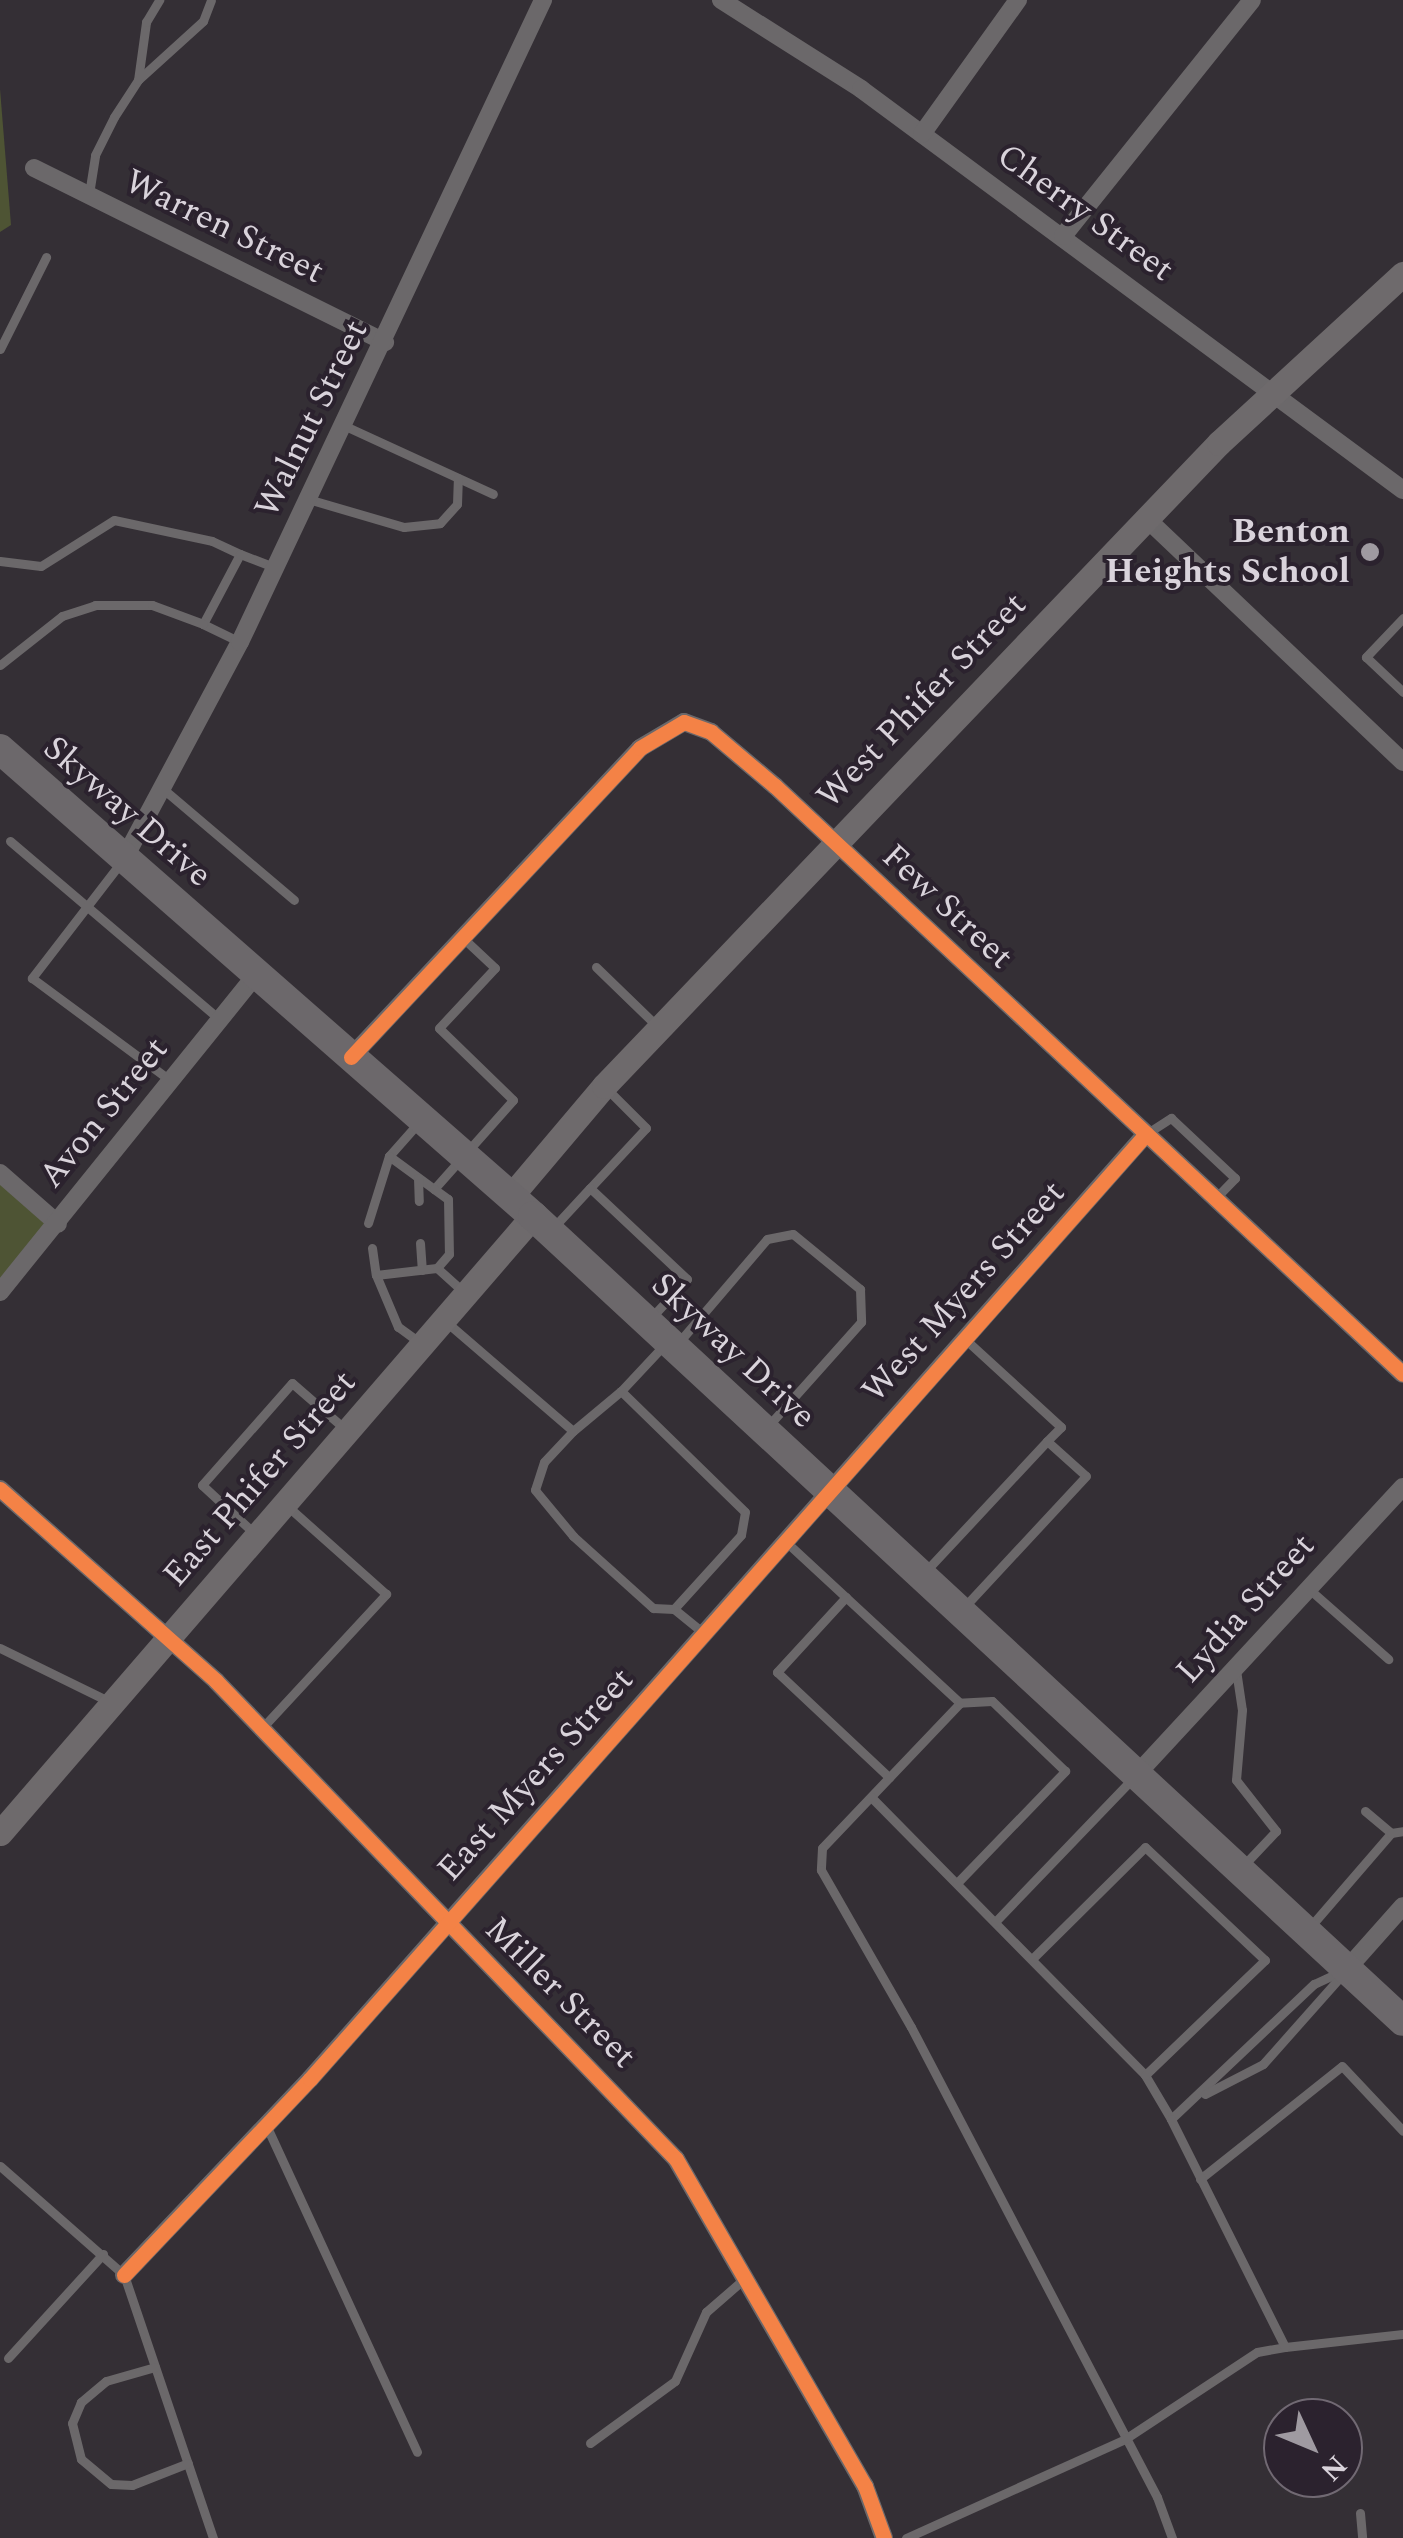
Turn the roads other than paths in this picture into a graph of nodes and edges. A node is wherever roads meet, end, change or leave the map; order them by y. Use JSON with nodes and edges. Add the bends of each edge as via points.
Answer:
{"nodes":[{"id":1,"x":159,"y":0,"type":"edge"},
{"id":2,"x":210,"y":0,"type":"edge"},
{"id":3,"x":543,"y":0,"type":"edge"},
{"id":4,"x":721,"y":0,"type":"edge"},
{"id":5,"x":1018,"y":0,"type":"edge"},
{"id":6,"x":1252,"y":0,"type":"edge"},
{"id":7,"x":138,"y":80,"type":"junction"},
{"id":8,"x":922,"y":134,"type":"junction"},
{"id":9,"x":34,"y":168,"type":"dead end"},
{"id":10,"x":89,"y":197,"type":"junction"},
{"id":11,"x":1063,"y":236,"type":"junction"},
{"id":12,"x":46,"y":257,"type":"dead end"},
{"id":13,"x":1403,"y":274,"type":"edge"},
{"id":14,"x":385,"y":342,"type":"junction"},
{"id":15,"x":0,"y":349,"type":"edge"},
{"id":16,"x":1274,"y":390,"type":"junction"},
{"id":17,"x":344,"y":426,"type":"junction"},
{"id":18,"x":458,"y":478,"type":"junction"},
{"id":19,"x":1403,"y":490,"type":"edge"},
{"id":20,"x":493,"y":494,"type":"dead end"},
{"id":21,"x":308,"y":500,"type":"junction"},
{"id":22,"x":1147,"y":519,"type":"junction"},
{"id":23,"x":240,"y":554,"type":"junction"},
{"id":24,"x":0,"y":561,"type":"edge"},
{"id":25,"x":276,"y":568,"type":"junction"},
{"id":26,"x":1403,"y":618,"type":"edge"},
{"id":27,"x":203,"y":624,"type":"junction"},
{"id":28,"x":240,"y":642,"type":"junction"},
{"id":29,"x":0,"y":665,"type":"edge"},
{"id":30,"x":1403,"y":692,"type":"edge"},
{"id":31,"x":0,"y":750,"type":"edge"},
{"id":32,"x":1403,"y":762,"type":"edge"},
{"id":33,"x":162,"y":788,"type":"junction"},
{"id":34,"x":10,"y":841,"type":"dead end"},
{"id":35,"x":834,"y":842,"type":"junction"},
{"id":36,"x":124,"y":859,"type":"junction"},
{"id":37,"x":294,"y":900,"type":"dead end"},
{"id":38,"x":88,"y":908,"type":"junction"},
{"id":39,"x":462,"y":936,"type":"junction"},
{"id":40,"x":596,"y":967,"type":"dead end"},
{"id":41,"x":257,"y":974,"type":"junction"},
{"id":42,"x":220,"y":1020,"type":"junction"},
{"id":43,"x":660,"y":1029,"type":"junction"},
{"id":44,"x":352,"y":1057,"type":"junction"},
{"id":45,"x":171,"y":1081,"type":"junction"},
{"id":46,"x":604,"y":1086,"type":"junction"},
{"id":47,"x":422,"y":1118,"type":"junction"},
{"id":48,"x":1146,"y":1134,"type":"junction"},
{"id":49,"x":463,"y":1154,"type":"junction"},
{"id":50,"x":388,"y":1156,"type":"junction"},
{"id":51,"x":0,"y":1173,"type":"edge"},
{"id":52,"x":418,"y":1178,"type":"junction"},
{"id":53,"x":590,"y":1188,"type":"junction"},
{"id":54,"x":434,"y":1189,"type":"junction"},
{"id":55,"x":1215,"y":1199,"type":"junction"},
{"id":56,"x":418,"y":1201,"type":"dead end"},
{"id":57,"x":531,"y":1214,"type":"junction"},
{"id":58,"x":368,"y":1223,"type":"dead end"},
{"id":59,"x":58,"y":1224,"type":"junction"},
{"id":60,"x":420,"y":1242,"type":"dead end"},
{"id":61,"x":372,"y":1248,"type":"dead end"},
{"id":62,"x":436,"y":1268,"type":"junction"},
{"id":63,"x":422,"y":1270,"type":"junction"},
{"id":64,"x":376,"y":1274,"type":"junction"},
{"id":65,"x":0,"y":1292,"type":"edge"},
{"id":66,"x":466,"y":1293,"type":"junction"},
{"id":67,"x":444,"y":1320,"type":"junction"},
{"id":68,"x":663,"y":1336,"type":"junction"},
{"id":69,"x":964,"y":1338,"type":"junction"},
{"id":70,"x":422,"y":1344,"type":"junction"},
{"id":71,"x":1403,"y":1374,"type":"edge"},
{"id":72,"x":621,"y":1391,"type":"junction"},
{"id":73,"x":764,"y":1430,"type":"junction"},
{"id":74,"x":347,"y":1431,"type":"junction"},
{"id":75,"x":573,"y":1431,"type":"junction"},
{"id":76,"x":1047,"y":1441,"type":"junction"},
{"id":77,"x":1403,"y":1487,"type":"edge"},
{"id":78,"x":0,"y":1489,"type":"edge"},
{"id":79,"x":828,"y":1490,"type":"junction"},
{"id":80,"x":285,"y":1503,"type":"junction"},
{"id":81,"x":256,"y":1536,"type":"junction"},
{"id":82,"x":784,"y":1540,"type":"junction"},
{"id":83,"x":922,"y":1576,"type":"junction"},
{"id":84,"x":1307,"y":1587,"type":"junction"},
{"id":85,"x":846,"y":1597,"type":"junction"},
{"id":86,"x":674,"y":1608,"type":"junction"},
{"id":87,"x":960,"y":1612,"type":"junction"},
{"id":88,"x":702,"y":1632,"type":"junction"},
{"id":89,"x":168,"y":1638,"type":"junction"},
{"id":90,"x":0,"y":1648,"type":"edge"},
{"id":91,"x":1388,"y":1659,"type":"dead end"},
{"id":92,"x":1235,"y":1668,"type":"junction"},
{"id":93,"x":112,"y":1703,"type":"junction"},
{"id":94,"x":960,"y":1703,"type":"junction"},
{"id":95,"x":262,"y":1728,"type":"junction"},
{"id":96,"x":1137,"y":1774,"type":"junction"},
{"id":97,"x":889,"y":1777,"type":"junction"},
{"id":98,"x":871,"y":1796,"type":"junction"},
{"id":99,"x":1365,"y":1810,"type":"dead end"},
{"id":100,"x":1403,"y":1831,"type":"edge"},
{"id":101,"x":0,"y":1832,"type":"edge"},
{"id":102,"x":1391,"y":1833,"type":"junction"},
{"id":103,"x":1240,"y":1870,"type":"junction"},
{"id":104,"x":957,"y":1883,"type":"junction"},
{"id":105,"x":1403,"y":1906,"type":"edge"},
{"id":106,"x":447,"y":1921,"type":"junction"},
{"id":107,"x":995,"y":1922,"type":"junction"},
{"id":108,"x":1306,"y":1932,"type":"junction"},
{"id":109,"x":1032,"y":1959,"type":"junction"},
{"id":110,"x":1347,"y":1969,"type":"junction"},
{"id":111,"x":1403,"y":2021,"type":"edge"},
{"id":112,"x":1145,"y":2075,"type":"junction"},
{"id":113,"x":1197,"y":2098,"type":"junction"},
{"id":114,"x":1170,"y":2120,"type":"junction"},
{"id":115,"x":266,"y":2125,"type":"junction"},
{"id":116,"x":1403,"y":2131,"type":"edge"},
{"id":117,"x":0,"y":2166,"type":"edge"},
{"id":118,"x":1200,"y":2179,"type":"junction"},
{"id":119,"x":103,"y":2254,"type":"junction"},
{"id":120,"x":124,"y":2275,"type":"junction"},
{"id":121,"x":746,"y":2277,"type":"junction"},
{"id":122,"x":1403,"y":2334,"type":"edge"},
{"id":123,"x":1285,"y":2347,"type":"junction"},
{"id":124,"x":8,"y":2358,"type":"dead end"},
{"id":125,"x":155,"y":2367,"type":"junction"},
{"id":126,"x":1125,"y":2439,"type":"junction"},
{"id":127,"x":590,"y":2443,"type":"dead end"},
{"id":128,"x":416,"y":2452,"type":"dead end"},
{"id":129,"x":188,"y":2463,"type":"junction"},
{"id":130,"x":1360,"y":2512,"type":"dead end"},
{"id":131,"x":214,"y":2538,"type":"edge"},
{"id":132,"x":884,"y":2538,"type":"edge"},
{"id":133,"x":906,"y":2538,"type":"edge"},
{"id":134,"x":1172,"y":2538,"type":"edge"},
{"id":135,"x":1362,"y":2538,"type":"edge"}],
"edges":[{"from":1,"to":7,"type":"lane","via":[[146,22]]},
{"from":2,"to":7,"type":"lane","via":[[202,21]]},
{"from":3,"to":14,"type":"street","name":"Walnut Street"},
{"from":4,"to":8,"type":"street","name":"Cherry Street"},
{"from":5,"to":8,"type":"street"},
{"from":6,"to":11,"type":"street"},
{"from":7,"to":10,"type":"lane","via":[[95,155]]},
{"from":8,"to":11,"type":"street","name":"Cherry Street"},
{"from":9,"to":10,"type":"street","name":"Warren Street"},
{"from":10,"to":14,"type":"street","name":"Warren Street"},
{"from":11,"to":16,"type":"street","name":"Cherry Street"},
{"from":12,"to":15,"type":"lane"},
{"from":13,"to":16,"type":"street","name":"West Phifer Street"},
{"from":14,"to":17,"type":"street","name":"Walnut Street"},
{"from":16,"to":19,"type":"street","name":"Cherry Street"},
{"from":16,"to":22,"type":"street","name":"West Phifer Street"},
{"from":17,"to":18,"type":"lane"},
{"from":17,"to":21,"type":"street","name":"Walnut Street"},
{"from":18,"to":20,"type":"lane"},
{"from":18,"to":21,"type":"lane","via":[[457,504],[440,523],[404,527]]},
{"from":21,"to":25,"type":"street","name":"Walnut Street"},
{"from":22,"to":32,"type":"street"},
{"from":22,"to":35,"type":"street","name":"West Phifer Street"},
{"from":23,"to":24,"type":"lane","via":[[212,541],[114,520],[41,566],[12,568]]},
{"from":23,"to":25,"type":"lane"},
{"from":23,"to":27,"type":"lane"},
{"from":25,"to":28,"type":"street","name":"Walnut Street"},
{"from":26,"to":30,"type":"lane","via":[[1366,657]]},
{"from":27,"to":28,"type":"lane"},
{"from":27,"to":29,"type":"lane","via":[[152,605],[94,605],[62,616]]},
{"from":28,"to":33,"type":"street","name":"Walnut Street"},
{"from":31,"to":36,"type":"main road","name":"Skyway Drive"},
{"from":33,"to":36,"type":"street","name":"Walnut Street"},
{"from":33,"to":37,"type":"lane"},
{"from":34,"to":38,"type":"lane"},
{"from":35,"to":39,"type":"street","name":"Few Street","via":[[711,732],[684,722],[640,748]]},
{"from":35,"to":43,"type":"street","name":"West Phifer Street"},
{"from":35,"to":48,"type":"street","name":"Few Street"},
{"from":36,"to":38,"type":"lane"},
{"from":36,"to":41,"type":"main road","name":"Skyway Drive"},
{"from":38,"to":42,"type":"lane"},
{"from":38,"to":45,"type":"lane","via":[[32,978]]},
{"from":39,"to":44,"type":"street","name":"Few Street"},
{"from":39,"to":49,"type":"lane","via":[[495,968],[440,1028],[513,1100]]},
{"from":40,"to":43,"type":"lane"},
{"from":41,"to":42,"type":"street","name":"Avon Street"},
{"from":41,"to":44,"type":"main road","name":"Skyway Drive"},
{"from":42,"to":45,"type":"street","name":"Avon Street"},
{"from":43,"to":46,"type":"street","name":"West Phifer Street"},
{"from":44,"to":47,"type":"main road","name":"Skyway Drive"},
{"from":45,"to":59,"type":"street","name":"Avon Street"},
{"from":46,"to":53,"type":"lane","via":[[646,1128]]},
{"from":46,"to":57,"type":"street","name":"West Phifer Street"},
{"from":47,"to":49,"type":"main road","name":"Skyway Drive"},
{"from":47,"to":50,"type":"lane"},
{"from":48,"to":55,"type":"street","name":"Few Street"},
{"from":48,"to":55,"type":"lane","via":[[1171,1118],[1235,1178]]},
{"from":48,"to":69,"type":"street","name":"West Myers Street"},
{"from":49,"to":54,"type":"lane"},
{"from":49,"to":57,"type":"main road","name":"Skyway Drive"},
{"from":50,"to":52,"type":"lane"},
{"from":50,"to":58,"type":"lane"},
{"from":51,"to":59,"type":"street"},
{"from":52,"to":54,"type":"lane"},
{"from":52,"to":56,"type":"lane"},
{"from":53,"to":57,"type":"lane"},
{"from":53,"to":68,"type":"lane","via":[[687,1279]]},
{"from":54,"to":62,"type":"lane","via":[[448,1199],[449,1254]]},
{"from":55,"to":71,"type":"street","name":"Few Street"},
{"from":57,"to":66,"type":"street","name":"East Phifer Street"},
{"from":57,"to":68,"type":"main road","name":"Skyway Drive"},
{"from":59,"to":65,"type":"street","name":"Avon Street"},
{"from":60,"to":63,"type":"lane"},
{"from":61,"to":64,"type":"lane"},
{"from":62,"to":63,"type":"lane"},
{"from":62,"to":66,"type":"lane"},
{"from":63,"to":64,"type":"lane"},
{"from":64,"to":70,"type":"lane","via":[[398,1326]]},
{"from":66,"to":67,"type":"street","name":"East Phifer Street"},
{"from":67,"to":70,"type":"street","name":"East Phifer Street"},
{"from":67,"to":75,"type":"lane"},
{"from":68,"to":72,"type":"lane"},
{"from":68,"to":73,"type":"main road","name":"Skyway Drive"},
{"from":68,"to":73,"type":"lane","via":[[767,1239],[793,1234],[860,1290],[861,1322]]},
{"from":69,"to":76,"type":"lane","via":[[1061,1427]]},
{"from":69,"to":79,"type":"street","name":"West Myers Street"},
{"from":70,"to":74,"type":"street","name":"East Phifer Street"},
{"from":72,"to":75,"type":"lane"},
{"from":72,"to":86,"type":"lane","via":[[744,1512],[741,1535]]},
{"from":73,"to":79,"type":"main road","name":"Skyway Drive"},
{"from":74,"to":80,"type":"street","name":"East Phifer Street"},
{"from":74,"to":81,"type":"lane","via":[[292,1382],[202,1486]]},
{"from":75,"to":86,"type":"lane","via":[[544,1462],[536,1490],[573,1536],[654,1608]]},
{"from":76,"to":83,"type":"lane"},
{"from":76,"to":87,"type":"lane","via":[[1086,1476]]},
{"from":77,"to":84,"type":"street","name":"Lydia Street"},
{"from":78,"to":89,"type":"street","name":"Miller Street"},
{"from":79,"to":82,"type":"street","name":"East Myers Street"},
{"from":79,"to":83,"type":"main road","name":"Skyway Drive"},
{"from":80,"to":81,"type":"street","name":"East Phifer Street"},
{"from":80,"to":95,"type":"lane","via":[[386,1594]]},
{"from":81,"to":89,"type":"street","name":"East Phifer Street"},
{"from":82,"to":85,"type":"lane"},
{"from":82,"to":88,"type":"street","name":"East Myers Street"},
{"from":83,"to":87,"type":"main road","name":"Skyway Drive"},
{"from":84,"to":91,"type":"lane"},
{"from":84,"to":92,"type":"street","name":"Lydia Street"},
{"from":85,"to":94,"type":"lane"},
{"from":85,"to":97,"type":"lane","via":[[776,1672]]},
{"from":86,"to":88,"type":"lane"},
{"from":87,"to":96,"type":"main road","name":"Skyway Drive"},
{"from":88,"to":106,"type":"street","name":"East Myers Street"},
{"from":89,"to":93,"type":"street","name":"East Phifer Street"},
{"from":89,"to":95,"type":"street","name":"Miller Street"},
{"from":90,"to":93,"type":"lane"},
{"from":92,"to":96,"type":"street","name":"Lydia Street"},
{"from":92,"to":103,"type":"lane","via":[[1242,1710],[1236,1780],[1276,1832]]},
{"from":93,"to":101,"type":"street","name":"East Phifer Street"},
{"from":94,"to":97,"type":"lane"},
{"from":94,"to":104,"type":"lane","via":[[992,1701],[1065,1771]]},
{"from":95,"to":106,"type":"street","name":"Miller Street"},
{"from":96,"to":103,"type":"main road","name":"Skyway Drive"},
{"from":96,"to":107,"type":"lane"},
{"from":97,"to":98,"type":"lane"},
{"from":98,"to":104,"type":"lane"},
{"from":98,"to":126,"type":"lane","via":[[822,1848],[821,1870],[911,2027]]},
{"from":99,"to":102,"type":"lane"},
{"from":100,"to":102,"type":"lane"},
{"from":102,"to":108,"type":"lane"},
{"from":103,"to":108,"type":"main road","name":"Skyway Drive"},
{"from":104,"to":107,"type":"lane"},
{"from":105,"to":110,"type":"street"},
{"from":106,"to":115,"type":"street","name":"East Myers Street"},
{"from":106,"to":121,"type":"street","name":"Miller Street","via":[[676,2159]]},
{"from":107,"to":109,"type":"lane"},
{"from":108,"to":110,"type":"main road","name":"Skyway Drive"},
{"from":109,"to":112,"type":"lane"},
{"from":109,"to":112,"type":"lane","via":[[1145,1847],[1265,1960]]},
{"from":110,"to":111,"type":"main road","name":"Skyway Drive"},
{"from":110,"to":113,"type":"lane","via":[[1314,1984]]},
{"from":110,"to":113,"type":"lane","via":[[1263,2064]]},
{"from":112,"to":114,"type":"lane"},
{"from":113,"to":114,"type":"lane"},
{"from":114,"to":118,"type":"lane"},
{"from":115,"to":120,"type":"street","name":"East Myers Street"},
{"from":115,"to":128,"type":"lane"},
{"from":116,"to":118,"type":"lane","via":[[1342,2066]]},
{"from":117,"to":119,"type":"lane"},
{"from":118,"to":123,"type":"lane"},
{"from":119,"to":120,"type":"lane"},
{"from":119,"to":124,"type":"lane"},
{"from":120,"to":125,"type":"lane"},
{"from":121,"to":127,"type":"lane","via":[[706,2312],[676,2381]]},
{"from":121,"to":132,"type":"street","name":"Miller Street","via":[[865,2486]]},
{"from":122,"to":123,"type":"lane"},
{"from":123,"to":126,"type":"lane","via":[[1257,2352]]},
{"from":125,"to":129,"type":"lane"},
{"from":125,"to":129,"type":"lane","via":[[106,2380],[82,2402],[72,2423],[82,2459],[90,2472],[121,2484]]},
{"from":126,"to":133,"type":"lane"},
{"from":126,"to":134,"type":"lane"},
{"from":129,"to":131,"type":"lane"},
{"from":130,"to":135,"type":"lane"}]}
